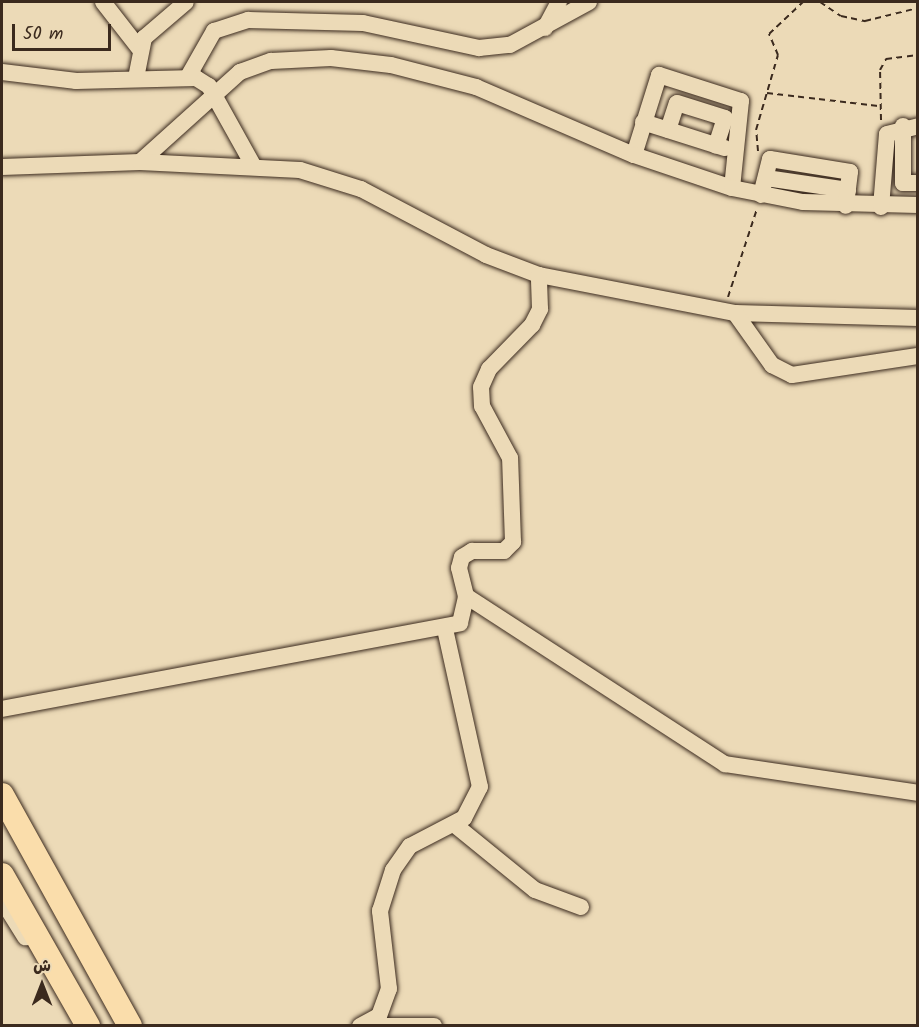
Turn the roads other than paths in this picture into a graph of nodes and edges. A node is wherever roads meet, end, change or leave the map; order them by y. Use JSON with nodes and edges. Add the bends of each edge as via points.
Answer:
{"nodes":[{"id":1,"x":103,"y":2,"type":"edge"},
{"id":2,"x":186,"y":2,"type":"edge"},
{"id":3,"x":560,"y":2,"type":"edge"},
{"id":4,"x":590,"y":2,"type":"edge"},
{"id":5,"x":545,"y":29,"type":"junction"},
{"id":6,"x":139,"y":48,"type":"junction"},
{"id":7,"x":2,"y":72,"type":"edge"},
{"id":8,"x":189,"y":75,"type":"junction"},
{"id":9,"x":136,"y":78,"type":"junction"},
{"id":10,"x":213,"y":94,"type":"junction"},
{"id":11,"x":643,"y":122,"type":"junction"},
{"id":12,"x":910,"y":126,"type":"edge"},
{"id":13,"x":668,"y":130,"type":"junction"},
{"id":14,"x":716,"y":146,"type":"junction"},
{"id":15,"x":739,"y":152,"type":"junction"},
{"id":16,"x":910,"y":153,"type":"edge"},
{"id":17,"x":634,"y":155,"type":"junction"},
{"id":18,"x":140,"y":162,"type":"junction"},
{"id":19,"x":253,"y":165,"type":"junction"},
{"id":20,"x":2,"y":166,"type":"edge"},
{"id":21,"x":766,"y":178,"type":"junction"},
{"id":22,"x":918,"y":183,"type":"edge"},
{"id":23,"x":732,"y":188,"type":"junction"},
{"id":24,"x":761,"y":195,"type":"junction"},
{"id":25,"x":847,"y":198,"type":"junction"},
{"id":26,"x":918,"y":205,"type":"edge"},
{"id":27,"x":881,"y":207,"type":"junction"},
{"id":28,"x":539,"y":275,"type":"junction"},
{"id":29,"x":729,"y":312,"type":"junction"},
{"id":30,"x":918,"y":318,"type":"edge"},
{"id":31,"x":918,"y":356,"type":"edge"},
{"id":32,"x":466,"y":596,"type":"junction"},
{"id":33,"x":445,"y":629,"type":"junction"},
{"id":34,"x":2,"y":709,"type":"edge"},
{"id":35,"x":918,"y":793,"type":"edge"},
{"id":36,"x":2,"y":795,"type":"edge"},
{"id":37,"x":454,"y":825,"type":"junction"},
{"id":38,"x":2,"y":875,"type":"edge"},
{"id":39,"x":2,"y":900,"type":"edge"},
{"id":40,"x":581,"y":907,"type":"dead end"},
{"id":41,"x":383,"y":1022,"type":"edge"},
{"id":42,"x":82,"y":1026,"type":"edge"},
{"id":43,"x":88,"y":1026,"type":"edge"},
{"id":44,"x":130,"y":1026,"type":"edge"},
{"id":45,"x":360,"y":1026,"type":"edge"},
{"id":46,"x":434,"y":1026,"type":"edge"}],
"edges":[{"from":1,"to":6,"type":"street"},
{"from":2,"to":6,"type":"street","via":[[151,28]]},
{"from":3,"to":5,"type":"street"},
{"from":4,"to":5,"type":"street"},
{"from":5,"to":8,"type":"street","via":[[510,45],[479,48],[363,23],[248,20],[214,31]]},
{"from":6,"to":9,"type":"street"},
{"from":7,"to":9,"type":"street","via":[[53,81]]},
{"from":8,"to":9,"type":"street"},
{"from":8,"to":10,"type":"street"},
{"from":10,"to":17,"type":"street","via":[[240,72],[271,61],[331,58],[391,65],[531,108]]},
{"from":10,"to":18,"type":"street","via":[[172,138]]},
{"from":10,"to":19,"type":"street"},
{"from":11,"to":13,"type":"street"},
{"from":11,"to":15,"type":"street","via":[[659,75],[741,101]]},
{"from":11,"to":17,"type":"street"},
{"from":12,"to":16,"type":"street"},
{"from":12,"to":27,"type":"street","via":[[887,134]]},
{"from":13,"to":14,"type":"street"},
{"from":13,"to":14,"type":"street","via":[[677,103],[724,118]]},
{"from":14,"to":15,"type":"street"},
{"from":15,"to":23,"type":"street"},
{"from":16,"to":22,"type":"street","via":[[903,183]]},
{"from":17,"to":23,"type":"street"},
{"from":18,"to":19,"type":"street"},
{"from":18,"to":20,"type":"street"},
{"from":19,"to":28,"type":"street","via":[[300,170],[361,189],[486,255]]},
{"from":21,"to":24,"type":"street"},
{"from":21,"to":25,"type":"street"},
{"from":21,"to":25,"type":"street","via":[[770,159],[850,172]]},
{"from":23,"to":24,"type":"street"},
{"from":24,"to":25,"type":"street"},
{"from":25,"to":27,"type":"street"},
{"from":26,"to":27,"type":"street"},
{"from":28,"to":29,"type":"street"},
{"from":28,"to":32,"type":"street","via":[[536,317],[489,369],[481,387],[482,406],[510,458],[513,542],[504,551],[472,551],[462,557],[459,568]]},
{"from":29,"to":30,"type":"street"},
{"from":29,"to":31,"type":"street","via":[[772,365],[792,375]]},
{"from":32,"to":33,"type":"street","via":[[464,618]]},
{"from":32,"to":35,"type":"street","via":[[725,764]]},
{"from":33,"to":34,"type":"street"},
{"from":33,"to":37,"type":"street","via":[[480,775],[472,809]]},
{"from":36,"to":44,"type":"highway"},
{"from":37,"to":40,"type":"street","via":[[535,890]]},
{"from":37,"to":41,"type":"street","via":[[410,846],[387,883],[380,924],[389,989]]},
{"from":38,"to":43,"type":"highway"},
{"from":39,"to":42,"type":"street"},
{"from":41,"to":45,"type":"street"},
{"from":41,"to":46,"type":"street"}]}
